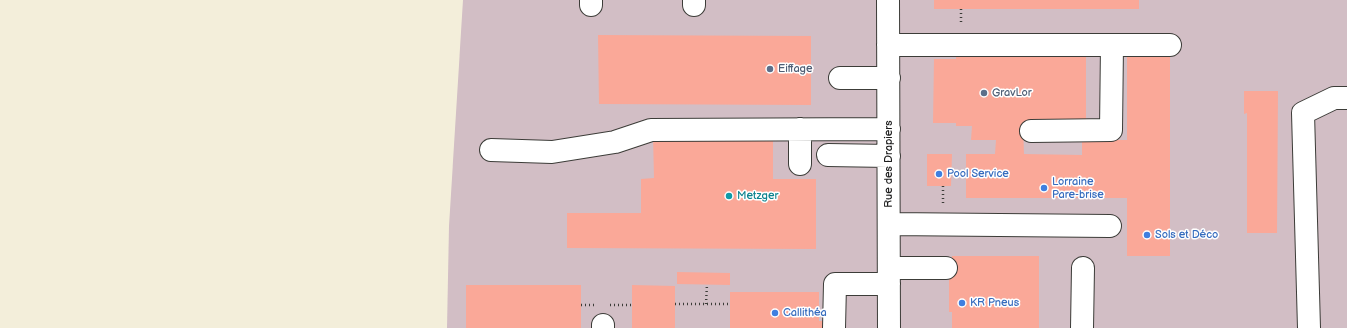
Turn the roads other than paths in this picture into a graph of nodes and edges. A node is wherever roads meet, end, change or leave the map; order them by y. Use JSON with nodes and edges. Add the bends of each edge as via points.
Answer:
{"nodes":[{"id":1,"x":888,"y":0,"type":"edge"},
{"id":2,"x":888,"y":45,"type":"junction"},
{"id":3,"x":1112,"y":45,"type":"junction"},
{"id":4,"x":1170,"y":45,"type":"dead end"},
{"id":5,"x":840,"y":78,"type":"dead end"},
{"id":6,"x":889,"y":78,"type":"junction"},
{"id":7,"x":1347,"y":98,"type":"edge"},
{"id":8,"x":800,"y":129,"type":"junction"},
{"id":9,"x":889,"y":129,"type":"junction"},
{"id":10,"x":1031,"y":131,"type":"dead end"},
{"id":11,"x":491,"y":150,"type":"dead end"},
{"id":12,"x":828,"y":155,"type":"dead end"},
{"id":13,"x":889,"y":156,"type":"junction"},
{"id":14,"x":800,"y":164,"type":"dead end"},
{"id":15,"x":889,"y":224,"type":"junction"},
{"id":16,"x":1110,"y":226,"type":"dead end"},
{"id":17,"x":946,"y":268,"type":"dead end"},
{"id":18,"x":1083,"y":268,"type":"dead end"},
{"id":19,"x":889,"y":276,"type":"junction"},
{"id":20,"x":834,"y":328,"type":"edge"},
{"id":21,"x":889,"y":328,"type":"edge"},
{"id":22,"x":1082,"y":328,"type":"edge"},
{"id":23,"x":1309,"y":328,"type":"edge"}],
"edges":[{"from":1,"to":2,"type":"street","name":"Rue des Drapiers"},
{"from":2,"to":3,"type":"street"},
{"from":2,"to":6,"type":"street","name":"Rue des Drapiers"},
{"from":3,"to":4,"type":"street"},
{"from":3,"to":10,"type":"street","via":[[1111,130]]},
{"from":5,"to":6,"type":"street"},
{"from":6,"to":9,"type":"street","name":"Rue des Drapiers"},
{"from":7,"to":23,"type":"street","via":[[1334,98],[1303,113]]},
{"from":8,"to":9,"type":"street"},
{"from":8,"to":11,"type":"street","via":[[651,130],[615,142],[552,152]]},
{"from":8,"to":14,"type":"street"},
{"from":9,"to":13,"type":"street","name":"Rue des Drapiers"},
{"from":12,"to":13,"type":"street"},
{"from":13,"to":15,"type":"street","name":"Rue des Drapiers"},
{"from":15,"to":16,"type":"street"},
{"from":15,"to":19,"type":"street","name":"Rue des Drapiers"},
{"from":17,"to":19,"type":"street"},
{"from":18,"to":22,"type":"street"},
{"from":19,"to":20,"type":"street","via":[[834,284]]},
{"from":19,"to":21,"type":"street","name":"Rue des Drapiers"}]}
